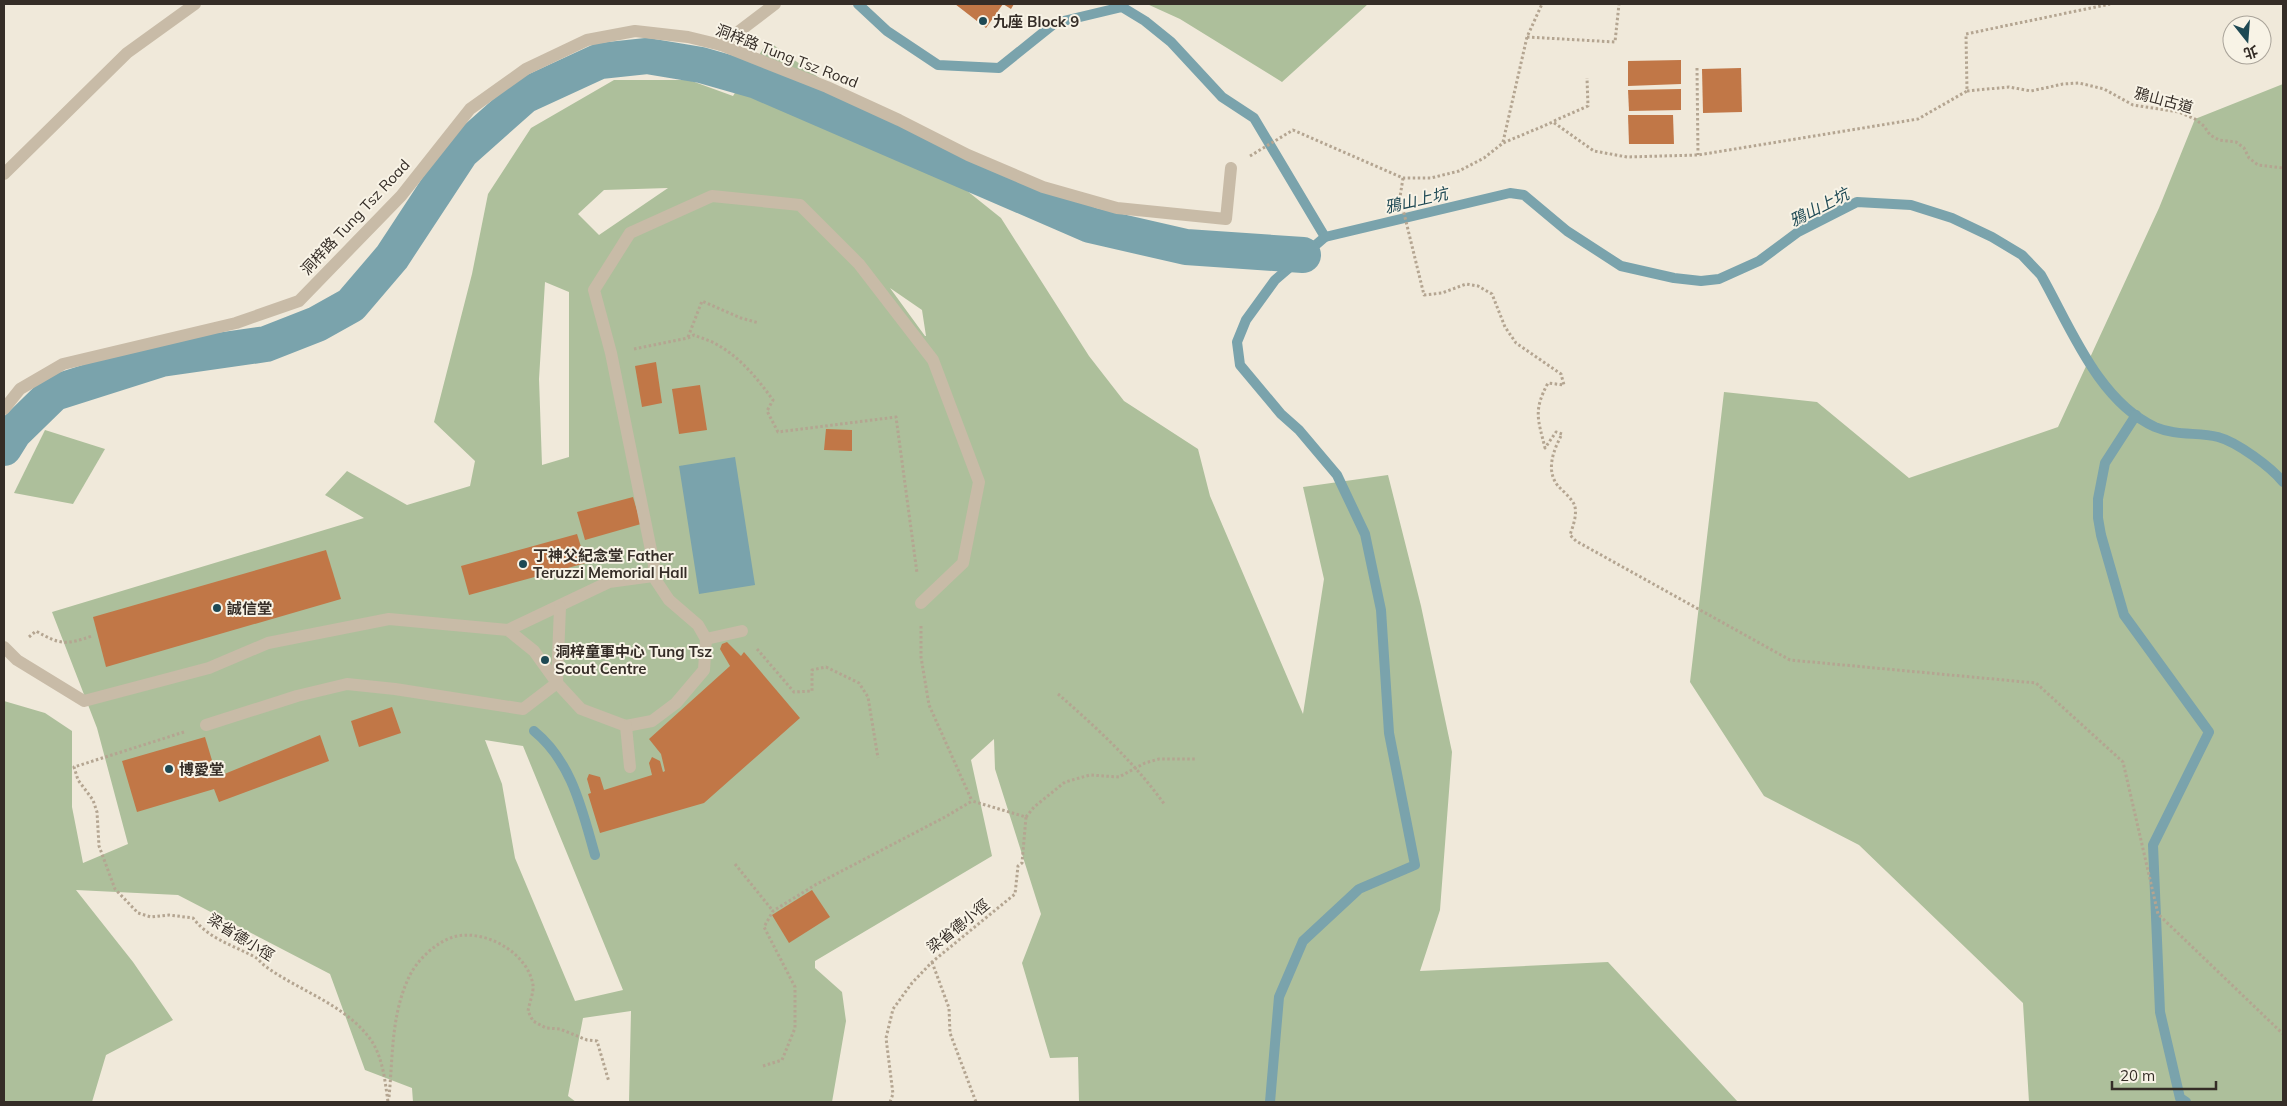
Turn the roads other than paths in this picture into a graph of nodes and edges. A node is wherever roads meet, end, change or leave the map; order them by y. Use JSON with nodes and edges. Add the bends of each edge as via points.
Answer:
{"nodes":[{"id":1,"x":195,"y":4,"type":"edge"},
{"id":2,"x":774,"y":4,"type":"edge"},
{"id":3,"x":721,"y":45,"type":"junction"},
{"id":4,"x":1231,"y":168,"type":"road end"},
{"id":5,"x":4,"y":174,"type":"edge"},
{"id":6,"x":4,"y":408,"type":"edge"},
{"id":7,"x":653,"y":576,"type":"junction"},
{"id":8,"x":920,"y":603,"type":"road end"},
{"id":9,"x":560,"y":607,"type":"junction"},
{"id":10,"x":508,"y":630,"type":"junction"},
{"id":11,"x":742,"y":631,"type":"road end"},
{"id":12,"x":706,"y":639,"type":"junction"},
{"id":13,"x":4,"y":647,"type":"edge"},
{"id":14,"x":557,"y":683,"type":"junction"},
{"id":15,"x":206,"y":725,"type":"road end"},
{"id":16,"x":626,"y":726,"type":"junction"},
{"id":17,"x":630,"y":767,"type":"dead end"}],
"edges":[{"from":1,"to":5,"type":"street","via":[[127,53]]},
{"from":2,"to":3,"type":"street"},
{"from":3,"to":4,"type":"street","name":"洞梓路 Tung Tsz Road","via":[[828,87],[1034,183],[1117,208],[1226,219]]},
{"from":3,"to":6,"type":"street","name":"洞梓路 Tung Tsz Road","via":[[688,37],[635,31],[587,40],[526,69],[470,109],[401,196],[299,301],[236,323],[64,364],[20,389]]},
{"from":7,"to":8,"type":"street","via":[[654,565],[611,353],[594,290],[630,233],[712,196],[800,206],[859,264],[933,360],[979,482],[964,563]]},
{"from":7,"to":9,"type":"street","via":[[609,582]]},
{"from":7,"to":12,"type":"street","via":[[669,600],[698,625]]},
{"from":9,"to":10,"type":"street"},
{"from":9,"to":14,"type":"street"},
{"from":10,"to":13,"type":"street","via":[[389,619],[268,643],[209,668],[84,701],[17,660]]},
{"from":10,"to":14,"type":"street","via":[[534,651]]},
{"from":11,"to":12,"type":"street"},
{"from":12,"to":16,"type":"street","via":[[704,670],[676,703],[652,721]]},
{"from":14,"to":15,"type":"street","via":[[523,709],[347,684]]},
{"from":14,"to":16,"type":"street","via":[[581,709]]},
{"from":16,"to":17,"type":"street"}]}
